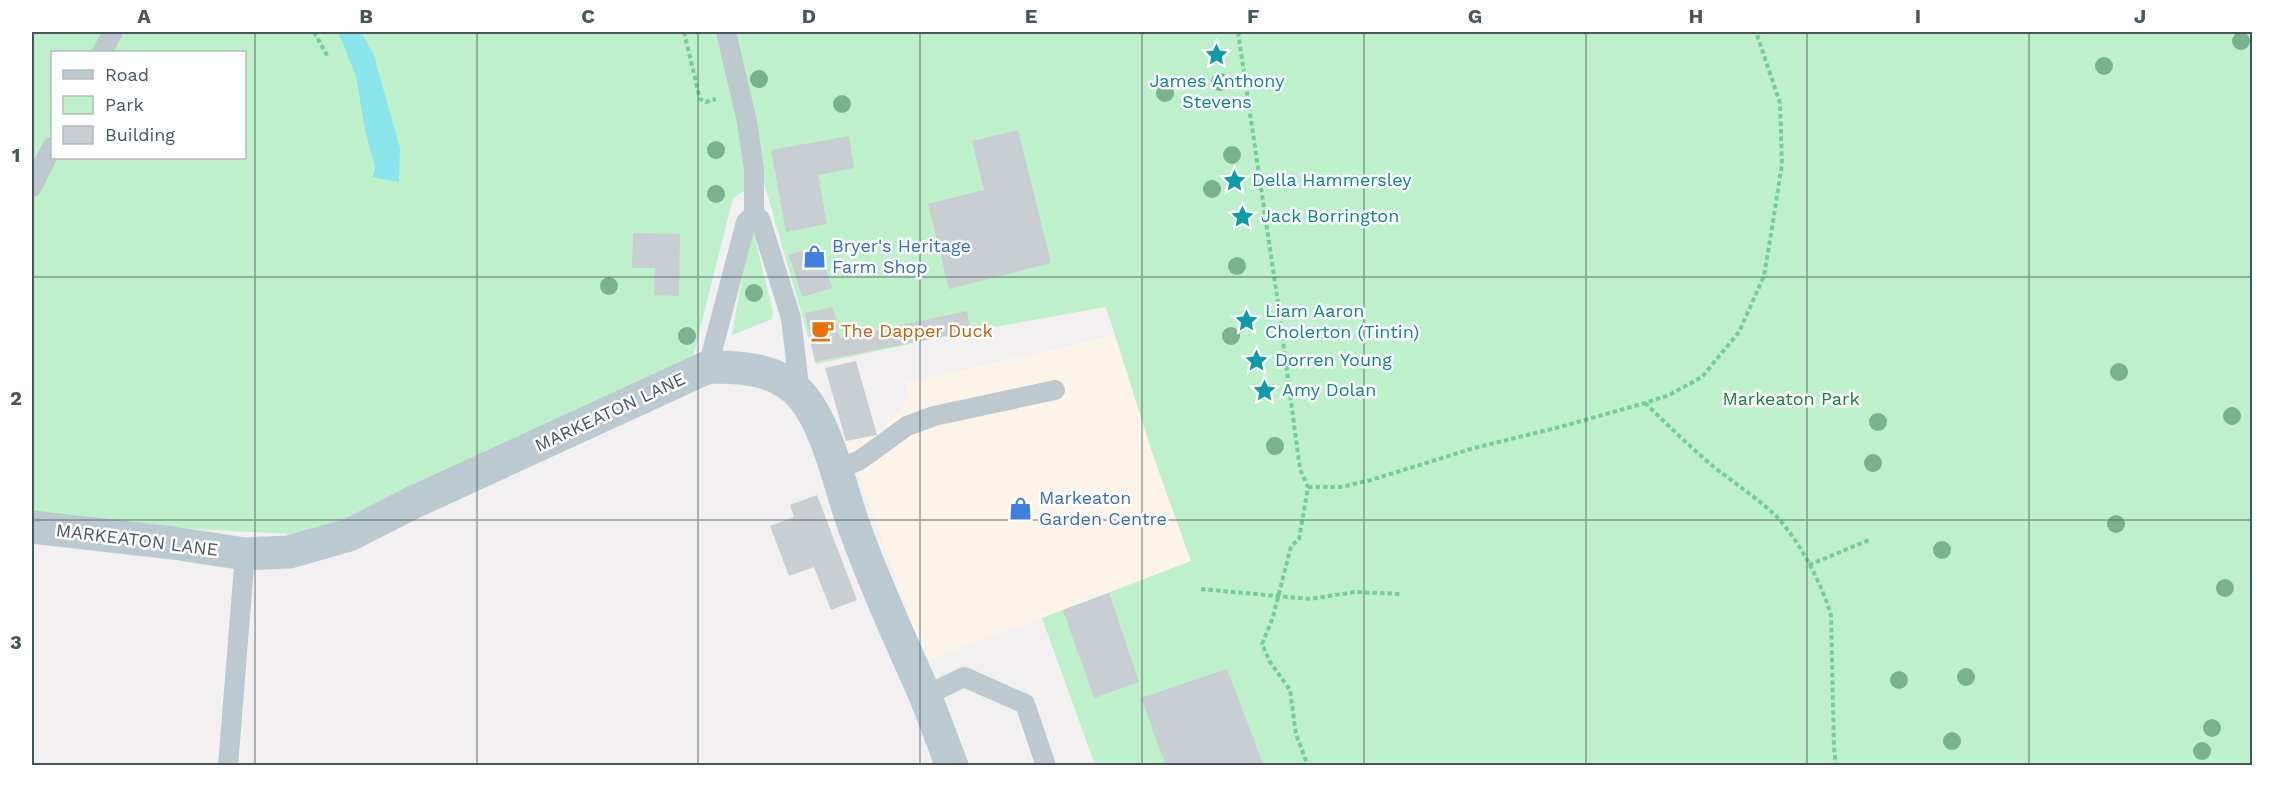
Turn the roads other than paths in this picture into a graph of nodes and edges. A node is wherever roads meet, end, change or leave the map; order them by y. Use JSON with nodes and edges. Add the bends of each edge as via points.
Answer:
{"nodes":[{"id":1,"x":113,"y":32,"type":"edge"},
{"id":2,"x":726,"y":32,"type":"edge"},
{"id":3,"x":103,"y":51,"type":"edge"},
{"id":4,"x":51,"y":149,"type":"edge"},
{"id":5,"x":32,"y":187,"type":"edge"},
{"id":6,"x":754,"y":215,"type":"junction"},
{"id":7,"x":708,"y":367,"type":"junction"},
{"id":8,"x":1054,"y":390,"type":"dead end"},
{"id":9,"x":800,"y":394,"type":"junction"},
{"id":10,"x":836,"y":470,"type":"junction"},
{"id":11,"x":32,"y":527,"type":"edge"},
{"id":12,"x":245,"y":554,"type":"junction"},
{"id":13,"x":925,"y":696,"type":"junction"},
{"id":14,"x":228,"y":765,"type":"edge"},
{"id":15,"x":952,"y":765,"type":"edge"},
{"id":16,"x":1046,"y":765,"type":"edge"}],
"edges":[{"from":1,"to":3,"type":"lane"},
{"from":2,"to":6,"type":"lane","via":[[747,123],[754,169]]},
{"from":4,"to":5,"type":"lane"},
{"from":6,"to":7,"type":"lane","via":[[746,222]]},
{"from":6,"to":9,"type":"lane","via":[[760,219],[791,318]]},
{"from":7,"to":9,"type":"street","name":"MARKEATON LANE","via":[[751,368],[776,377]]},
{"from":7,"to":12,"type":"street","name":"MARKEATON LANE","via":[[349,535],[289,552]]},
{"from":8,"to":10,"type":"lane","via":[[934,416],[907,426],[860,460]]},
{"from":9,"to":10,"type":"street","name":"MARKEATON LANE","via":[[814,415]]},
{"from":10,"to":13,"type":"street","name":"MARKEATON LANE","via":[[854,529]]},
{"from":11,"to":12,"type":"street","name":"MARKEATON LANE"},
{"from":12,"to":14,"type":"lane"},
{"from":13,"to":15,"type":"street","name":"MARKEATON LANE"},
{"from":13,"to":16,"type":"lane","via":[[964,677],[1025,704]]}]}
